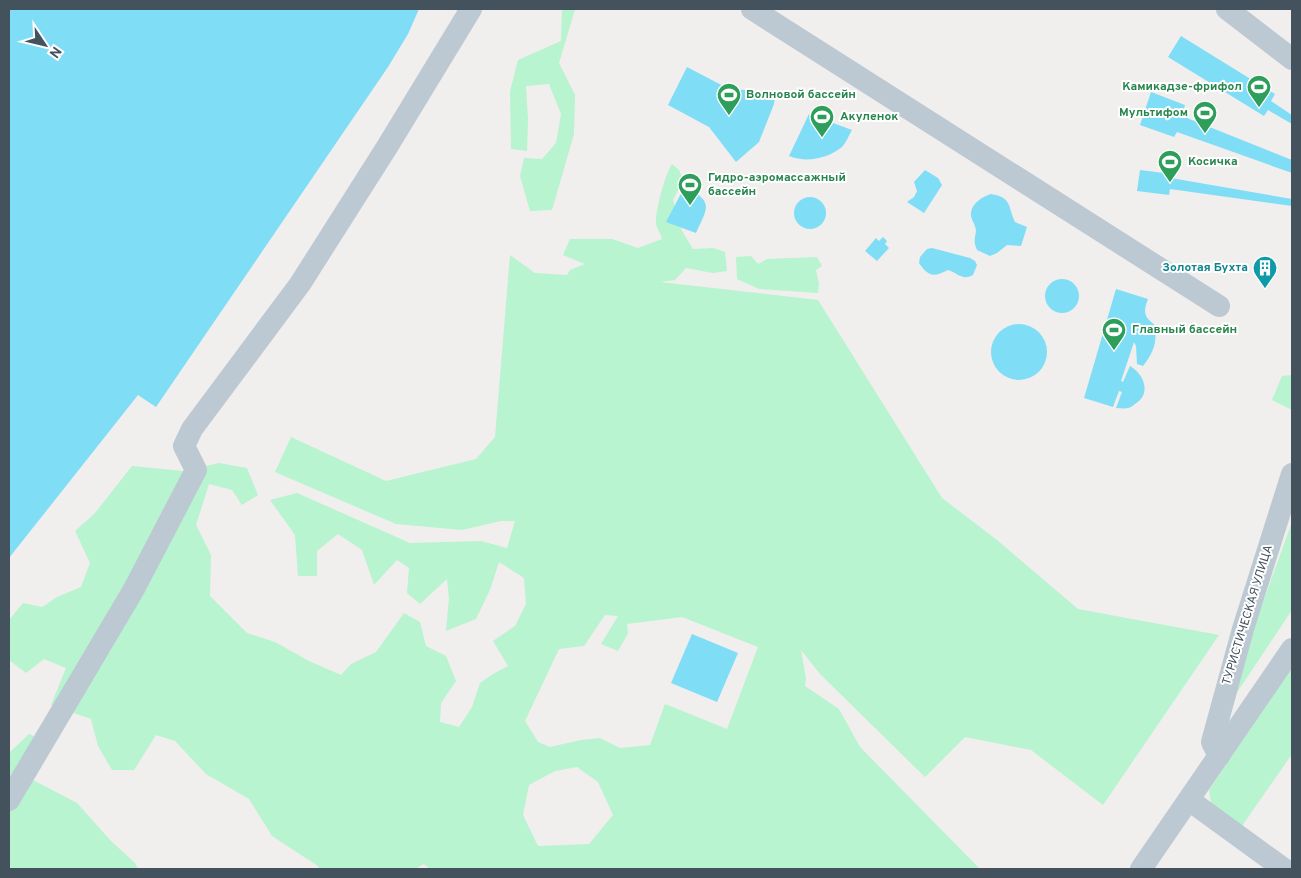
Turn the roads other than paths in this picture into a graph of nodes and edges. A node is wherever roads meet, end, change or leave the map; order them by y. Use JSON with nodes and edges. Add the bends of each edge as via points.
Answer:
{"nodes":[{"id":1,"x":471,"y":9,"type":"edge"},
{"id":2,"x":752,"y":9,"type":"edge"},
{"id":3,"x":1227,"y":9,"type":"edge"},
{"id":4,"x":1292,"y":58,"type":"edge"},
{"id":5,"x":1218,"y":306,"type":"dead end"},
{"id":6,"x":1292,"y":474,"type":"edge"},
{"id":7,"x":1292,"y":649,"type":"edge"},
{"id":8,"x":1219,"y":756,"type":"junction"},
{"id":9,"x":9,"y":800,"type":"edge"},
{"id":10,"x":1189,"y":800,"type":"junction"},
{"id":11,"x":1141,"y":869,"type":"edge"},
{"id":12,"x":1284,"y":869,"type":"edge"}],
"edges":[{"from":1,"to":9,"type":"street","via":[[300,284],[192,430],[184,446],[196,470],[134,589]]},
{"from":2,"to":5,"type":"street"},
{"from":3,"to":4,"type":"street"},
{"from":6,"to":8,"type":"street","name":"ТУРИСТИЧЕСКАЯ УЛИЦА","via":[[1212,742]]},
{"from":7,"to":8,"type":"street"},
{"from":8,"to":10,"type":"street"},
{"from":10,"to":11,"type":"street"},
{"from":10,"to":12,"type":"street"}]}
